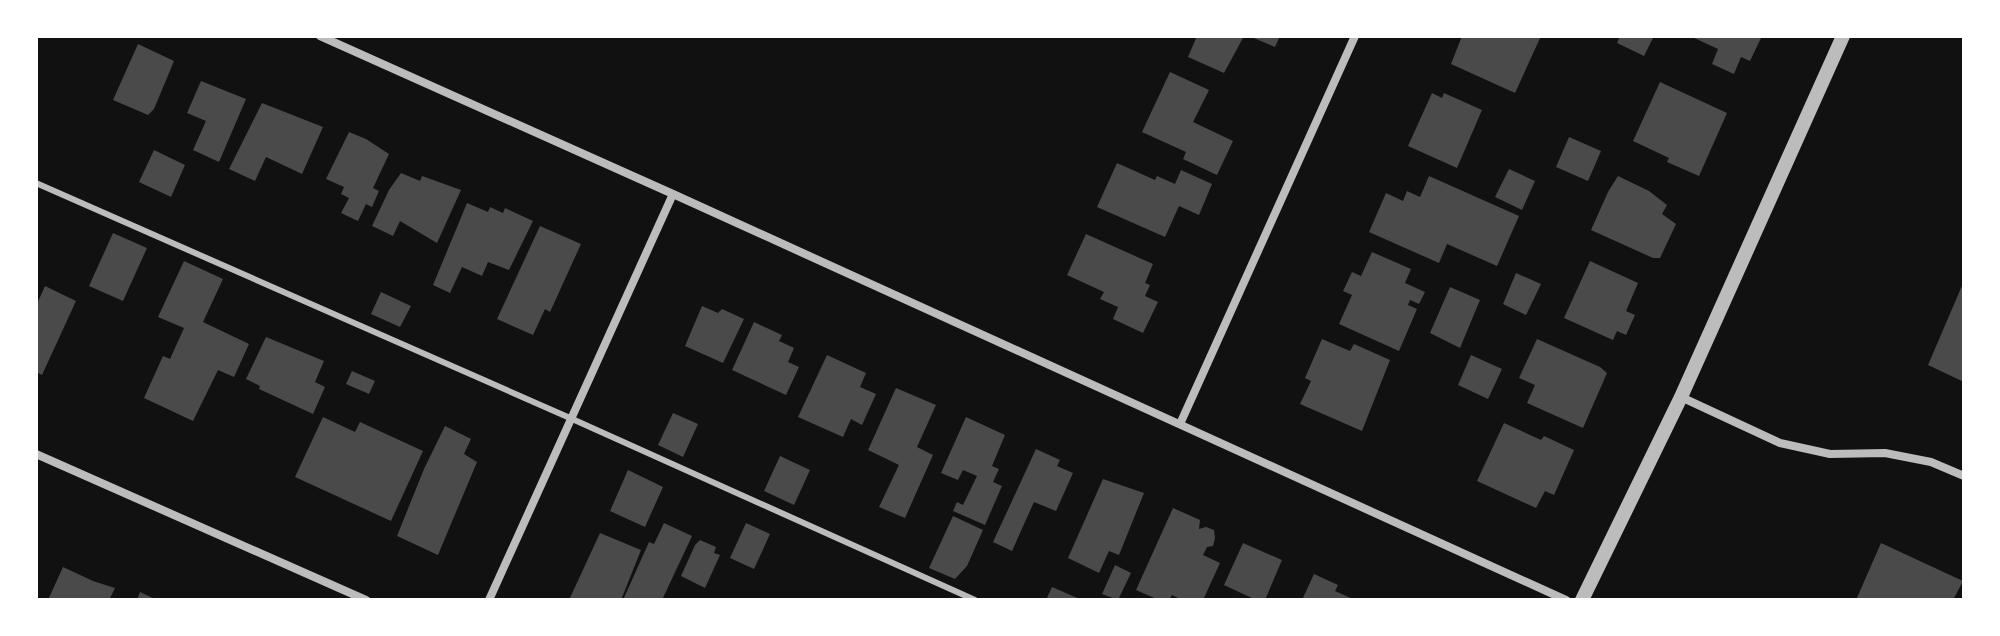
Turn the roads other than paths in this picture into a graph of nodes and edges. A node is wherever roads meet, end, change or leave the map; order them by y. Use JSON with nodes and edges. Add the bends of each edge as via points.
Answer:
{"nodes":[{"id":1,"x":320,"y":36,"type":"edge"},
{"id":2,"x":1355,"y":36,"type":"edge"},
{"id":3,"x":1843,"y":36,"type":"edge"},
{"id":4,"x":36,"y":183,"type":"edge"},
{"id":5,"x":673,"y":194,"type":"junction"},
{"id":6,"x":1681,"y":397,"type":"junction"},
{"id":7,"x":570,"y":418,"type":"junction"},
{"id":8,"x":1180,"y":424,"type":"junction"},
{"id":9,"x":36,"y":454,"type":"edge"},
{"id":10,"x":1964,"y":476,"type":"edge"},
{"id":11,"x":366,"y":600,"type":"edge"},
{"id":12,"x":489,"y":600,"type":"edge"},
{"id":13,"x":975,"y":600,"type":"edge"},
{"id":14,"x":1566,"y":600,"type":"edge"},
{"id":15,"x":1582,"y":600,"type":"edge"}],
"edges":[{"from":1,"to":5,"type":"street"},
{"from":2,"to":8,"type":"street"},
{"from":3,"to":6,"type":"street"},
{"from":4,"to":7,"type":"lane"},
{"from":5,"to":7,"type":"street"},
{"from":5,"to":8,"type":"street"},
{"from":6,"to":10,"type":"street","via":[[1780,443],[1830,454],[1885,453],[1931,462]]},
{"from":6,"to":15,"type":"street"},
{"from":7,"to":12,"type":"street"},
{"from":7,"to":13,"type":"lane"},
{"from":8,"to":14,"type":"street"},
{"from":9,"to":11,"type":"street"}]}
